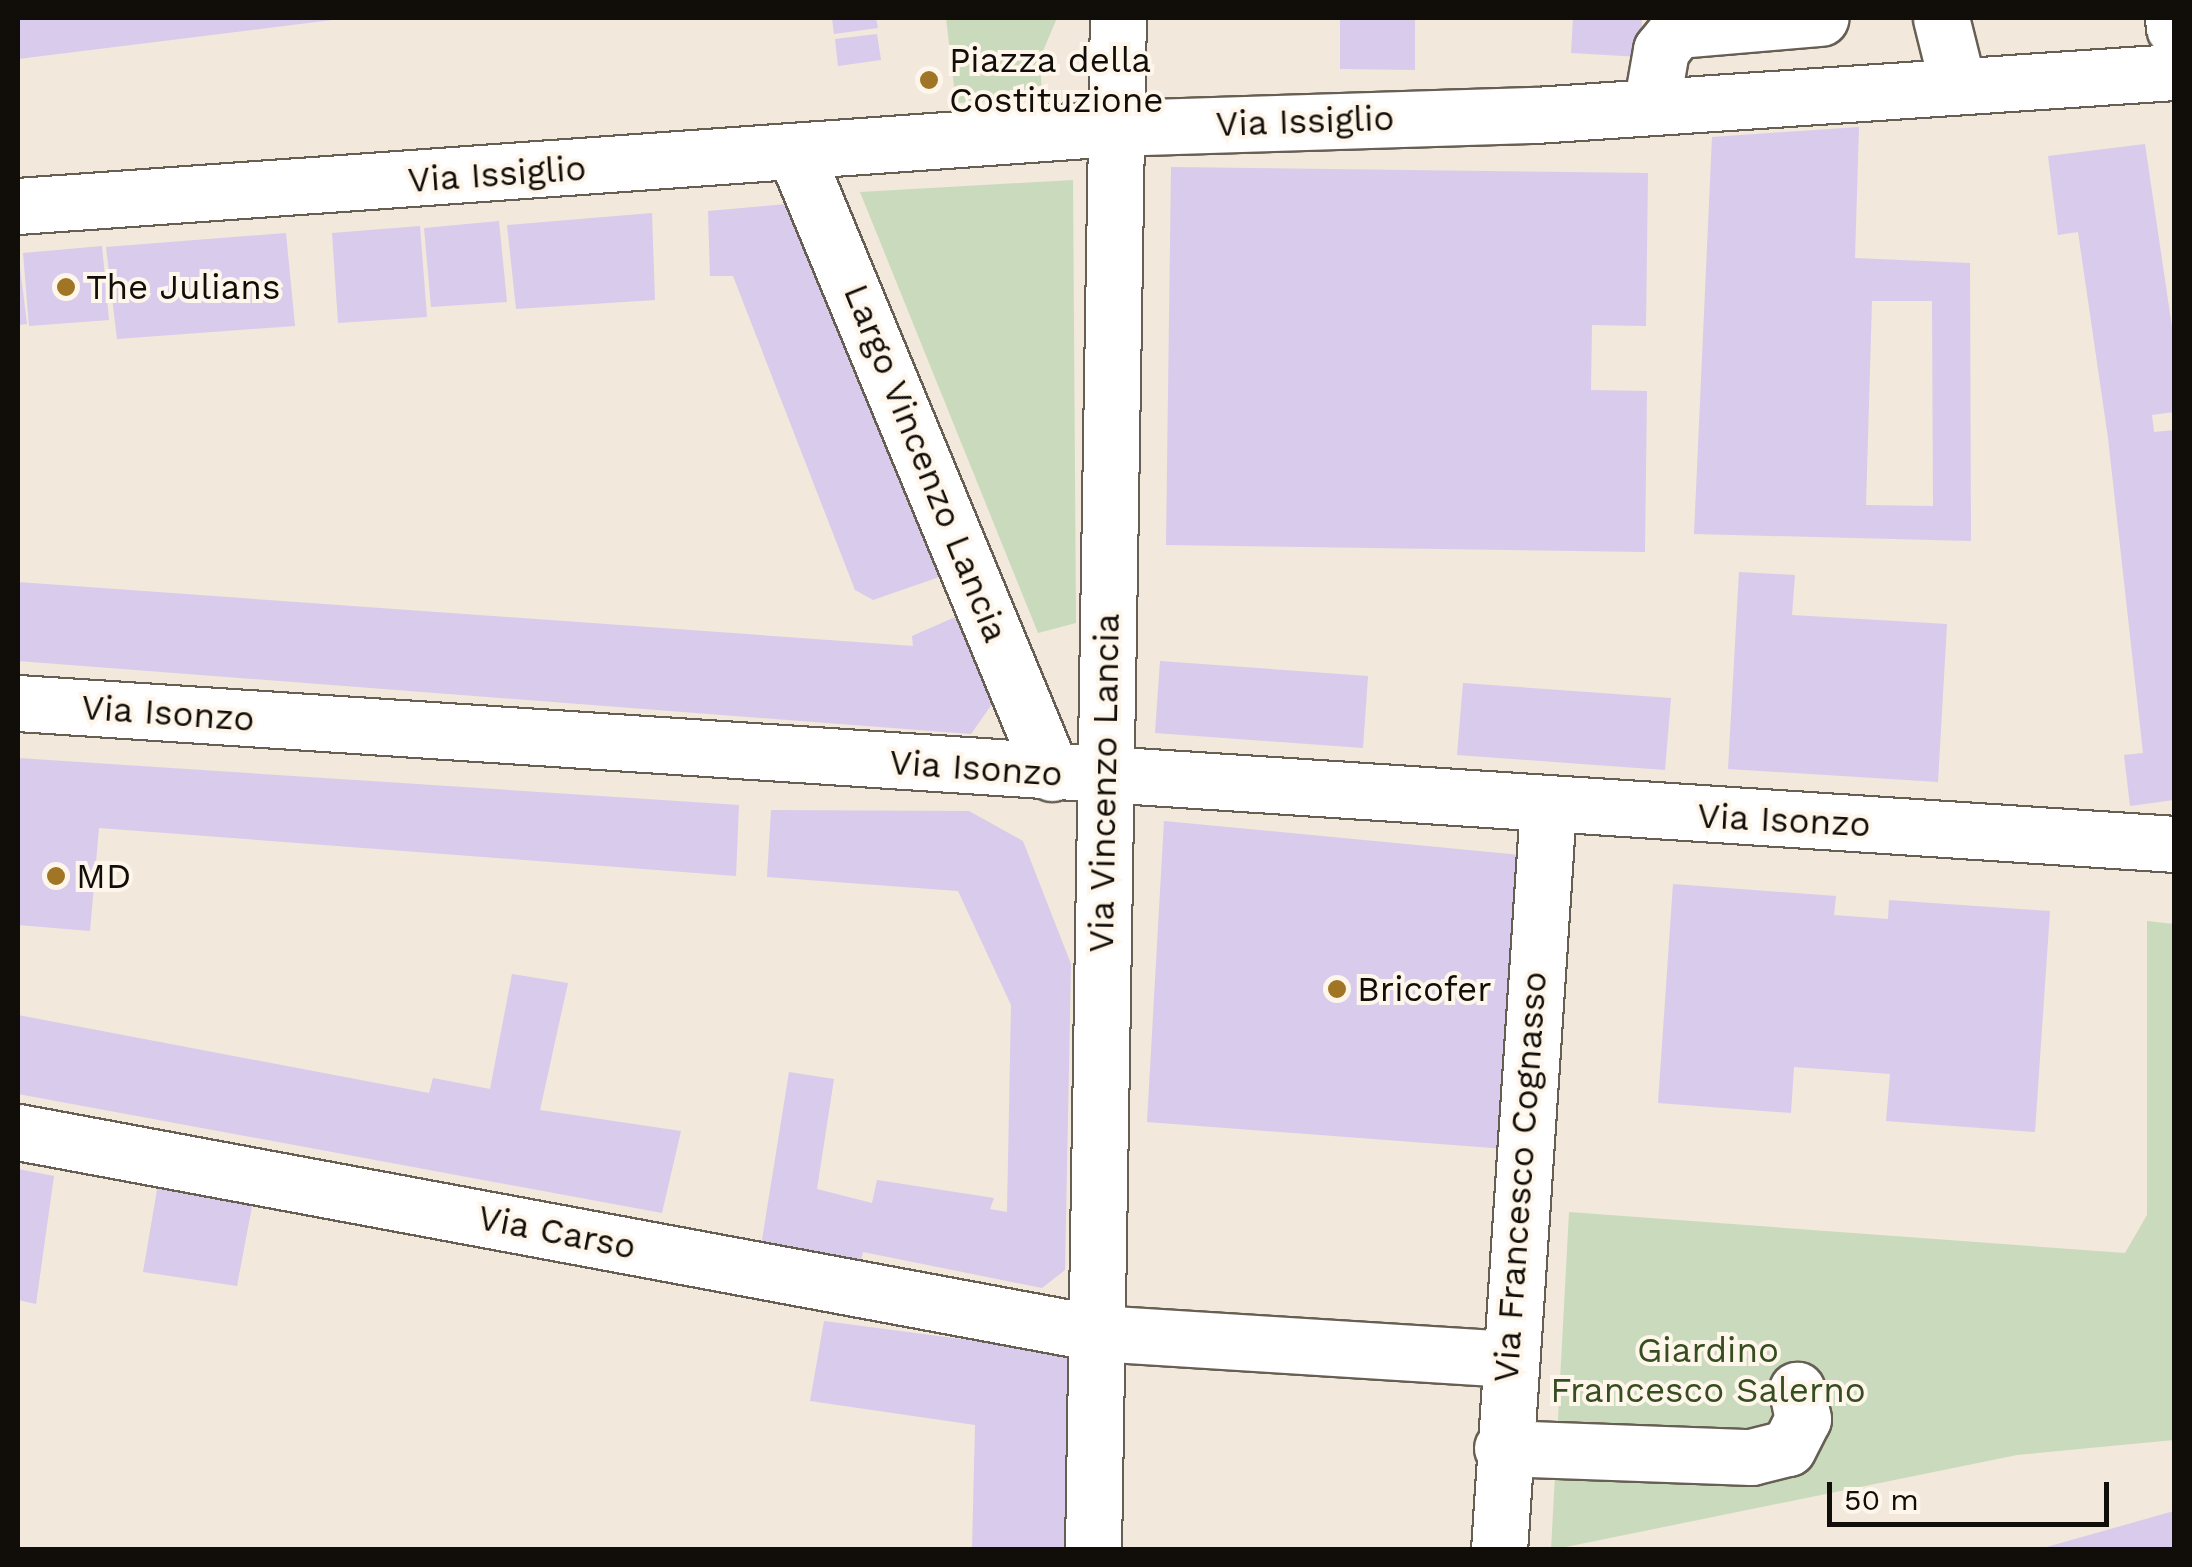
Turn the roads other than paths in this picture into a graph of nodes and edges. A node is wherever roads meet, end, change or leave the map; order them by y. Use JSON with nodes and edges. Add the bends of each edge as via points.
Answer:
{"nodes":[{"id":1,"x":1118,"y":18,"type":"edge"},
{"id":2,"x":1820,"y":18,"type":"edge"},
{"id":3,"x":1941,"y":18,"type":"edge"},
{"id":4,"x":2174,"y":18,"type":"edge"},
{"id":5,"x":2174,"y":28,"type":"edge"},
{"id":6,"x":2174,"y":72,"type":"edge"},
{"id":7,"x":1958,"y":86,"type":"junction"},
{"id":8,"x":1651,"y":107,"type":"junction"},
{"id":9,"x":1115,"y":128,"type":"junction"},
{"id":10,"x":796,"y":155,"type":"junction"},
{"id":11,"x":18,"y":206,"type":"edge"},
{"id":12,"x":18,"y":703,"type":"edge"},
{"id":13,"x":1078,"y":776,"type":"junction"},
{"id":14,"x":1548,"y":806,"type":"junction"},
{"id":15,"x":2174,"y":844,"type":"edge"},
{"id":16,"x":18,"y":1132,"type":"edge"},
{"id":17,"x":1096,"y":1333,"type":"junction"},
{"id":18,"x":1506,"y":1360,"type":"junction"},
{"id":19,"x":1797,"y":1390,"type":"dead end"},
{"id":20,"x":1502,"y":1448,"type":"junction"},
{"id":21,"x":1093,"y":1550,"type":"edge"},
{"id":22,"x":1500,"y":1550,"type":"edge"}],
"edges":[{"from":1,"to":9,"type":"street","name":"Via Vincenzo Lancia"},
{"from":2,"to":8,"type":"street","via":[[1677,30],[1661,50]]},
{"from":3,"to":7,"type":"street"},
{"from":4,"to":5,"type":"street"},
{"from":6,"to":7,"type":"street","name":"Via Issiglio"},
{"from":7,"to":8,"type":"street","name":"Via Issiglio"},
{"from":8,"to":9,"type":"street","name":"Via Issiglio"},
{"from":9,"to":10,"type":"street","name":"Via Issiglio"},
{"from":9,"to":13,"type":"street","name":"Via Vincenzo Lancia"},
{"from":10,"to":11,"type":"street","name":"Via Issiglio"},
{"from":10,"to":13,"type":"street","name":"Largo Vincenzo Lancia"},
{"from":12,"to":13,"type":"street","name":"Via Isonzo"},
{"from":13,"to":14,"type":"street","name":"Via Isonzo"},
{"from":13,"to":17,"type":"street","name":"Via Vincenzo Lancia"},
{"from":14,"to":15,"type":"street","name":"Via Isonzo"},
{"from":14,"to":18,"type":"street","name":"Via Francesco Cognasso"},
{"from":16,"to":17,"type":"street","name":"Via Carso"},
{"from":17,"to":18,"type":"street","name":"Via Carso"},
{"from":17,"to":21,"type":"street","name":"Via Vincenzo Lancia"},
{"from":18,"to":20,"type":"street","name":"Via Francesco Cognasso"},
{"from":19,"to":20,"type":"street","via":[[1802,1420],[1788,1448],[1752,1457]]},
{"from":20,"to":22,"type":"street","name":"Via Francesco Cognasso"}]}
